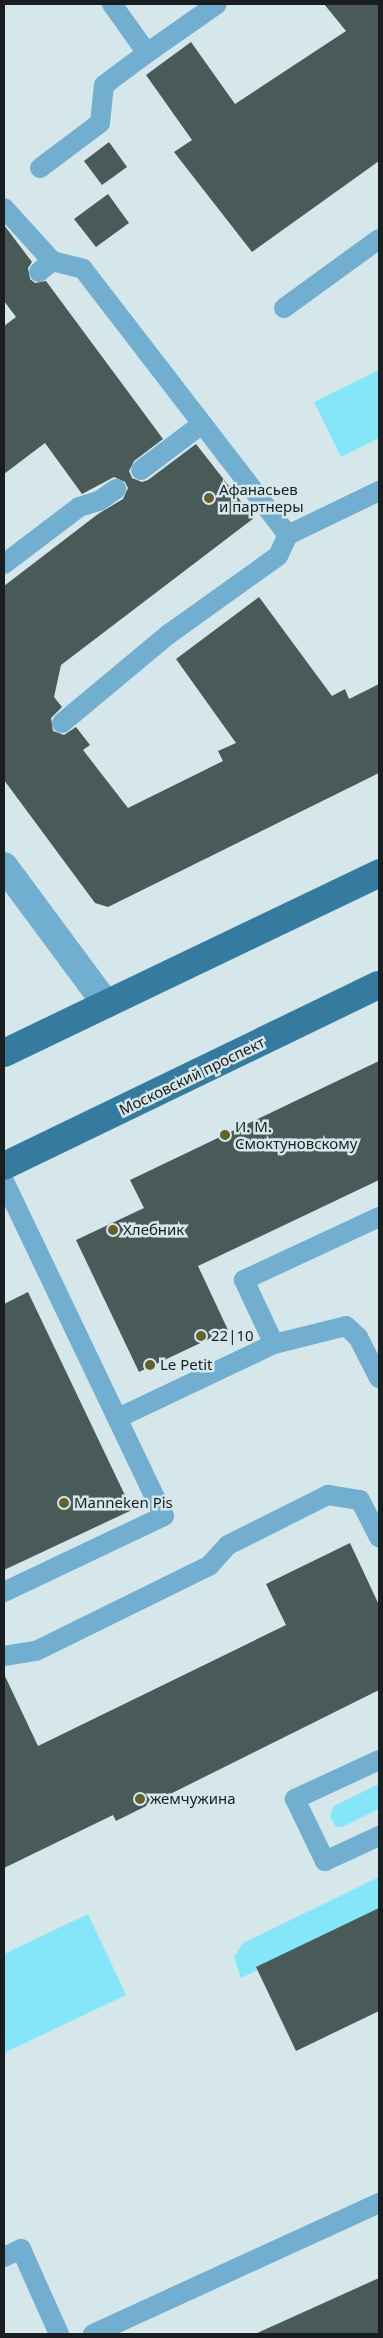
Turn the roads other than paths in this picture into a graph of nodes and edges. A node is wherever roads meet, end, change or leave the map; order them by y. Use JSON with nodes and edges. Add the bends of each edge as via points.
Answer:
{"nodes":[{"id":1,"x":112,"y":4,"type":"edge"},
{"id":2,"x":217,"y":4,"type":"edge"},
{"id":3,"x":147,"y":53,"type":"junction"},
{"id":4,"x":40,"y":168,"type":"dead end"},
{"id":5,"x":4,"y":208,"type":"edge"},
{"id":6,"x":379,"y":239,"type":"edge"},
{"id":7,"x":284,"y":308,"type":"dead end"},
{"id":8,"x":202,"y":424,"type":"junction"},
{"id":9,"x":140,"y":470,"type":"dead end"},
{"id":10,"x":116,"y":489,"type":"dead end"},
{"id":11,"x":379,"y":491,"type":"edge"},
{"id":12,"x":288,"y":535,"type":"junction"},
{"id":13,"x":4,"y":564,"type":"edge"},
{"id":14,"x":62,"y":723,"type":"dead end"},
{"id":15,"x":4,"y":866,"type":"edge"},
{"id":16,"x":379,"y":873,"type":"edge"},
{"id":17,"x":379,"y":985,"type":"edge"},
{"id":18,"x":106,"y":1004,"type":"junction"},
{"id":19,"x":4,"y":1053,"type":"edge"},
{"id":20,"x":4,"y":1166,"type":"edge"},
{"id":21,"x":4,"y":1181,"type":"edge"},
{"id":22,"x":379,"y":1216,"type":"edge"},
{"id":23,"x":274,"y":1344,"type":"junction"},
{"id":24,"x":379,"y":1378,"type":"edge"},
{"id":25,"x":118,"y":1418,"type":"junction"},
{"id":26,"x":379,"y":1537,"type":"edge"},
{"id":27,"x":4,"y":1592,"type":"edge"},
{"id":28,"x":4,"y":1656,"type":"edge"},
{"id":29,"x":379,"y":1760,"type":"edge"},
{"id":30,"x":379,"y":1836,"type":"edge"},
{"id":31,"x":379,"y":2203,"type":"edge"},
{"id":32,"x":4,"y":2257,"type":"edge"},
{"id":33,"x":59,"y":2334,"type":"edge"},
{"id":34,"x":93,"y":2334,"type":"edge"}],
"edges":[{"from":1,"to":3,"type":"lane"},
{"from":2,"to":3,"type":"lane"},
{"from":3,"to":4,"type":"lane","via":[[104,85],[100,123]]},
{"from":5,"to":8,"type":"lane","via":[[45,266],[83,270]]},
{"from":6,"to":7,"type":"lane"},
{"from":8,"to":9,"type":"lane"},
{"from":8,"to":12,"type":"lane"},
{"from":10,"to":13,"type":"lane","via":[[99,501],[78,507]]},
{"from":11,"to":12,"type":"lane"},
{"from":12,"to":14,"type":"lane","via":[[278,556],[168,634]]},
{"from":15,"to":18,"type":"street"},
{"from":16,"to":18,"type":"main road"},
{"from":17,"to":20,"type":"main road","name":"Московский проспект"},
{"from":18,"to":19,"type":"main road"},
{"from":21,"to":25,"type":"lane"},
{"from":22,"to":23,"type":"lane","via":[[244,1280]]},
{"from":23,"to":24,"type":"lane","via":[[346,1326],[358,1337]]},
{"from":23,"to":25,"type":"lane"},
{"from":25,"to":27,"type":"lane","via":[[164,1516]]},
{"from":26,"to":28,"type":"lane","via":[[360,1500],[328,1495],[228,1545],[209,1566],[36,1651]]},
{"from":29,"to":30,"type":"lane","via":[[295,1799],[325,1862]]},
{"from":31,"to":34,"type":"lane"},
{"from":32,"to":33,"type":"lane","via":[[21,2249]]}]}
